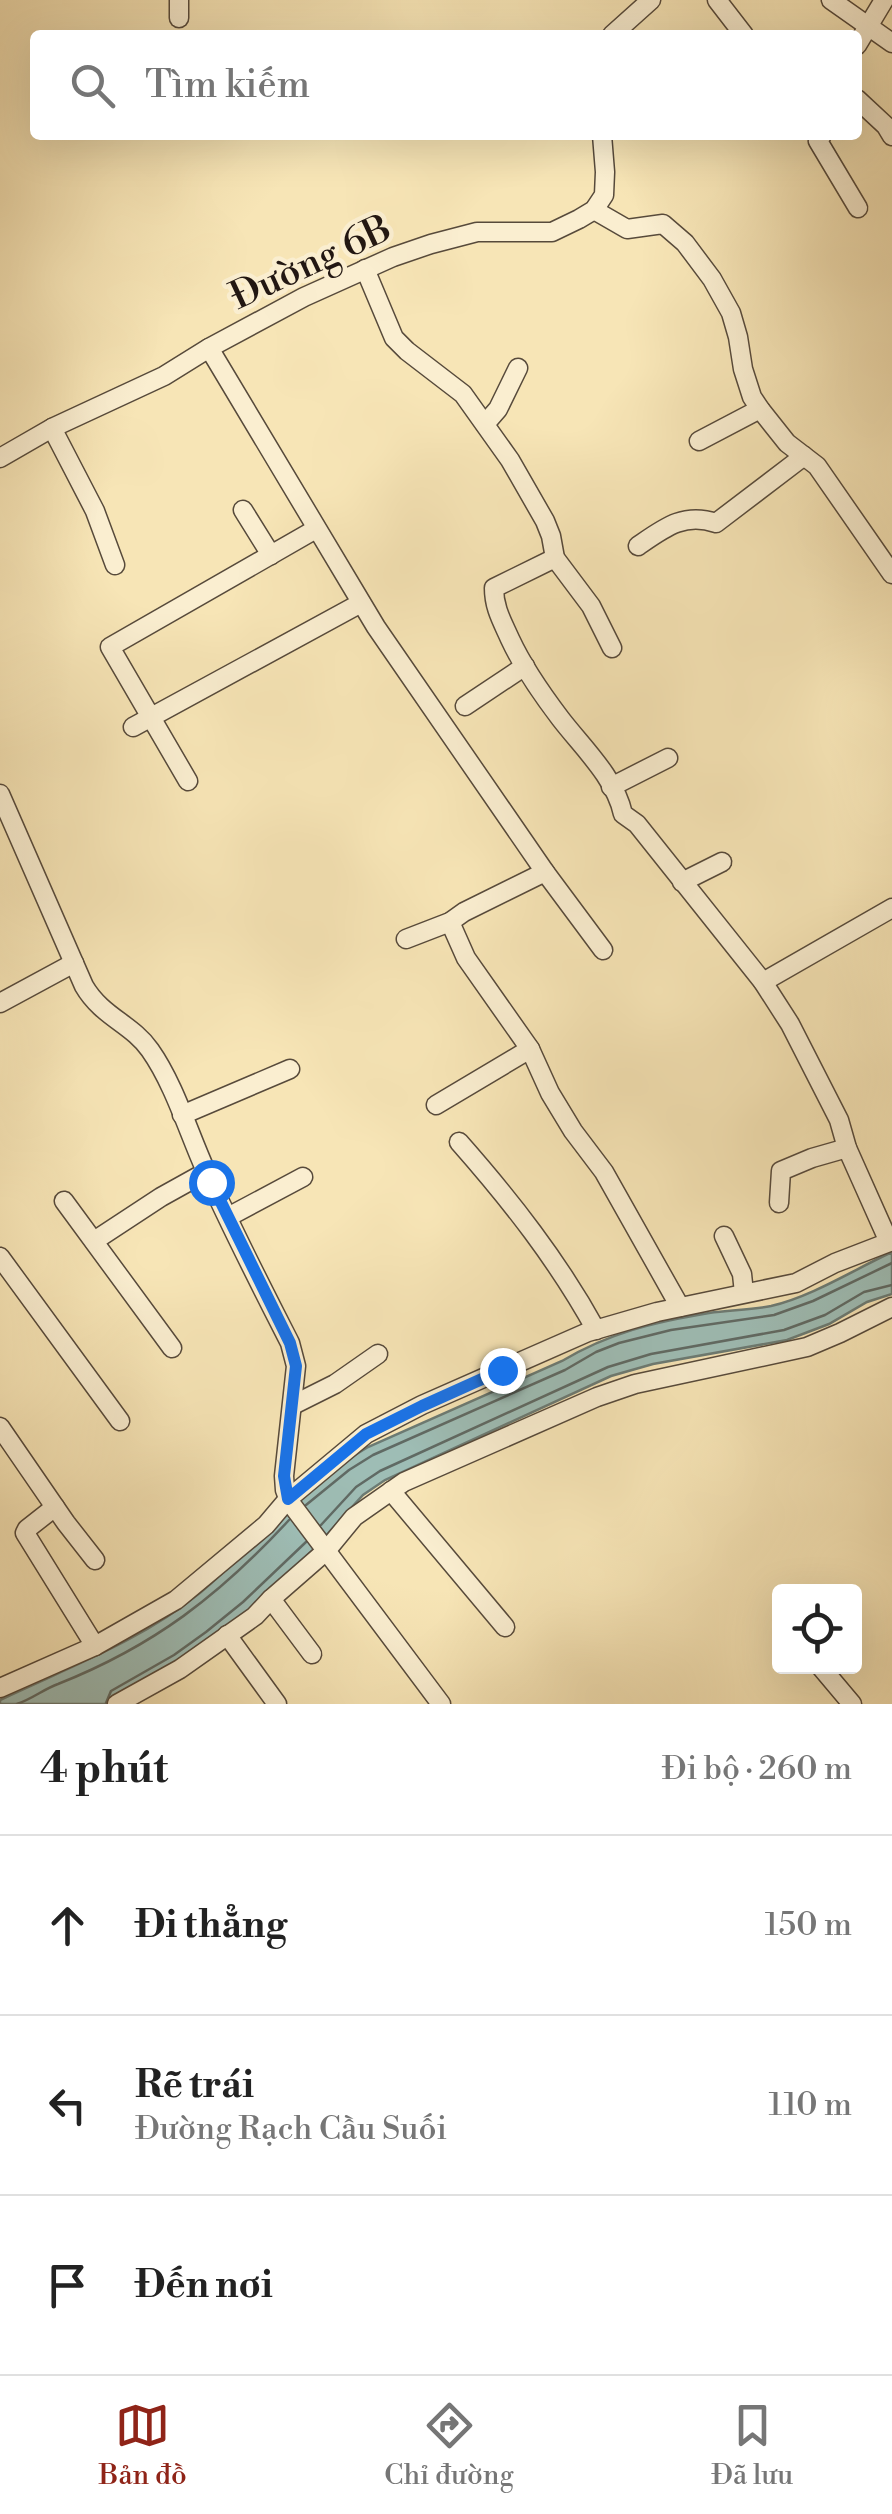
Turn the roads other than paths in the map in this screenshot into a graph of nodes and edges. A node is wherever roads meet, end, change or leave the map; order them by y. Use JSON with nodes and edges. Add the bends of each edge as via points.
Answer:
{"nodes":[{"id":1,"x":651,"y":0,"type":"edge"},
{"id":2,"x":717,"y":0,"type":"edge"},
{"id":3,"x":832,"y":0,"type":"edge"},
{"id":4,"x":884,"y":0,"type":"edge"},
{"id":5,"x":867,"y":25,"type":"junction"},
{"id":6,"x":618,"y":30,"type":"edge"},
{"id":7,"x":740,"y":30,"type":"edge"},
{"id":8,"x":862,"y":35,"type":"edge"},
{"id":9,"x":892,"y":43,"type":"edge"},
{"id":10,"x":862,"y":104,"type":"edge"},
{"id":11,"x":892,"y":136,"type":"edge"},
{"id":12,"x":602,"y":140,"type":"edge"},
{"id":13,"x":819,"y":140,"type":"edge"},
{"id":14,"x":858,"y":208,"type":"dead end"},
{"id":15,"x":594,"y":210,"type":"junction"},
{"id":16,"x":364,"y":269,"type":"junction"},
{"id":17,"x":209,"y":348,"type":"junction"},
{"id":18,"x":518,"y":368,"type":"dead end"},
{"id":19,"x":760,"y":409,"type":"junction"},
{"id":20,"x":485,"y":424,"type":"junction"},
{"id":21,"x":52,"y":428,"type":"junction"},
{"id":22,"x":699,"y":441,"type":"dead end"},
{"id":23,"x":804,"y":456,"type":"junction"},
{"id":24,"x":0,"y":458,"type":"edge"},
{"id":25,"x":243,"y":510,"type":"dead end"},
{"id":26,"x":316,"y":529,"type":"junction"},
{"id":27,"x":638,"y":546,"type":"dead end"},
{"id":28,"x":886,"y":554,"type":"edge"},
{"id":29,"x":271,"y":555,"type":"junction"},
{"id":30,"x":555,"y":558,"type":"junction"},
{"id":31,"x":115,"y":566,"type":"dead end"},
{"id":32,"x":892,"y":574,"type":"edge"},
{"id":33,"x":361,"y":603,"type":"junction"},
{"id":34,"x":612,"y":648,"type":"dead end"},
{"id":35,"x":525,"y":666,"type":"junction"},
{"id":36,"x":465,"y":706,"type":"dead end"},
{"id":37,"x":151,"y":716,"type":"junction"},
{"id":38,"x":132,"y":727,"type":"dead end"},
{"id":39,"x":668,"y":758,"type":"dead end"},
{"id":40,"x":188,"y":781,"type":"dead end"},
{"id":41,"x":611,"y":788,"type":"junction"},
{"id":42,"x":0,"y":794,"type":"edge"},
{"id":43,"x":722,"y":862,"type":"dead end"},
{"id":44,"x":545,"y":872,"type":"junction"},
{"id":45,"x":682,"y":882,"type":"junction"},
{"id":46,"x":892,"y":908,"type":"edge"},
{"id":47,"x":450,"y":922,"type":"junction"},
{"id":48,"x":406,"y":939,"type":"dead end"},
{"id":49,"x":604,"y":950,"type":"dead end"},
{"id":50,"x":74,"y":962,"type":"junction"},
{"id":51,"x":764,"y":982,"type":"junction"},
{"id":52,"x":0,"y":1003,"type":"edge"},
{"id":53,"x":530,"y":1050,"type":"junction"},
{"id":54,"x":290,"y":1069,"type":"dead end"},
{"id":55,"x":436,"y":1105,"type":"dead end"},
{"id":56,"x":182,"y":1115,"type":"junction"},
{"id":57,"x":459,"y":1142,"type":"dead end"},
{"id":58,"x":847,"y":1148,"type":"junction"},
{"id":59,"x":206,"y":1172,"type":"junction"},
{"id":60,"x":303,"y":1176,"type":"dead end"},
{"id":61,"x":64,"y":1201,"type":"dead end"},
{"id":62,"x":779,"y":1203,"type":"dead end"},
{"id":63,"x":228,"y":1217,"type":"junction"},
{"id":64,"x":724,"y":1236,"type":"dead end"},
{"id":65,"x":94,"y":1241,"type":"junction"},
{"id":66,"x":890,"y":1242,"type":"edge"},
{"id":67,"x":0,"y":1257,"type":"edge"},
{"id":68,"x":744,"y":1293,"type":"junction"},
{"id":69,"x":680,"y":1306,"type":"junction"},
{"id":70,"x":892,"y":1307,"type":"edge"},
{"id":71,"x":596,"y":1330,"type":"junction"},
{"id":72,"x":172,"y":1348,"type":"dead end"},
{"id":73,"x":378,"y":1354,"type":"dead end"},
{"id":74,"x":293,"y":1405,"type":"junction"},
{"id":75,"x":120,"y":1420,"type":"dead end"},
{"id":76,"x":0,"y":1427,"type":"edge"},
{"id":77,"x":391,"y":1491,"type":"junction"},
{"id":78,"x":288,"y":1500,"type":"junction"},
{"id":79,"x":55,"y":1507,"type":"junction"},
{"id":80,"x":325,"y":1550,"type":"junction"},
{"id":81,"x":95,"y":1560,"type":"dead end"},
{"id":82,"x":271,"y":1599,"type":"junction"},
{"id":83,"x":505,"y":1628,"type":"dead end"},
{"id":84,"x":227,"y":1636,"type":"junction"},
{"id":85,"x":95,"y":1646,"type":"junction"},
{"id":86,"x":312,"y":1654,"type":"dead end"},
{"id":87,"x":826,"y":1674,"type":"edge"},
{"id":88,"x":0,"y":1688,"type":"edge"},
{"id":89,"x":847,"y":1702,"type":"edge"},
{"id":90,"x":117,"y":1704,"type":"edge"},
{"id":91,"x":278,"y":1704,"type":"edge"},
{"id":92,"x":441,"y":1704,"type":"edge"}],
"edges":[{"from":1,"to":6,"type":"street"},
{"from":2,"to":7,"type":"street"},
{"from":3,"to":5,"type":"street"},
{"from":4,"to":5,"type":"street"},
{"from":5,"to":8,"type":"street"},
{"from":5,"to":9,"type":"street"},
{"from":10,"to":11,"type":"street"},
{"from":12,"to":15,"type":"street","via":[[604,194]]},
{"from":13,"to":14,"type":"street"},
{"from":15,"to":16,"type":"street","name":"Đường 6B","via":[[552,232],[477,232]]},
{"from":15,"to":19,"type":"street","via":[[627,229],[663,224],[684,244],[730,313]]},
{"from":16,"to":17,"type":"street","name":"Đường 6B"},
{"from":16,"to":20,"type":"street","via":[[394,338],[463,394]]},
{"from":17,"to":21,"type":"street","name":"Đường 6B"},
{"from":17,"to":26,"type":"street"},
{"from":18,"to":20,"type":"street"},
{"from":19,"to":22,"type":"street"},
{"from":19,"to":23,"type":"street"},
{"from":20,"to":30,"type":"street","via":[[537,506]]},
{"from":21,"to":24,"type":"street","name":"Đường 6B"},
{"from":21,"to":31,"type":"street"},
{"from":23,"to":27,"type":"street","via":[[716,523],[690,518]]},
{"from":23,"to":28,"type":"street"},
{"from":25,"to":29,"type":"street"},
{"from":26,"to":29,"type":"street"},
{"from":26,"to":33,"type":"street"},
{"from":28,"to":32,"type":"street"},
{"from":29,"to":37,"type":"street","via":[[110,647]]},
{"from":30,"to":34,"type":"street"},
{"from":30,"to":35,"type":"street","via":[[494,588],[494,605]]},
{"from":33,"to":37,"type":"street"},
{"from":33,"to":44,"type":"street"},
{"from":35,"to":36,"type":"street"},
{"from":35,"to":41,"type":"street"},
{"from":37,"to":38,"type":"street"},
{"from":37,"to":40,"type":"street"},
{"from":39,"to":41,"type":"street"},
{"from":41,"to":45,"type":"street","via":[[623,814]]},
{"from":42,"to":50,"type":"street"},
{"from":43,"to":45,"type":"street"},
{"from":44,"to":47,"type":"street"},
{"from":44,"to":49,"type":"street"},
{"from":45,"to":51,"type":"street"},
{"from":46,"to":51,"type":"street"},
{"from":47,"to":48,"type":"street"},
{"from":47,"to":53,"type":"street","via":[[466,958]]},
{"from":50,"to":52,"type":"street"},
{"from":50,"to":56,"type":"street","via":[[104,1012],[150,1050]]},
{"from":51,"to":58,"type":"street"},
{"from":53,"to":55,"type":"street"},
{"from":53,"to":69,"type":"street"},
{"from":54,"to":56,"type":"street"},
{"from":56,"to":59,"type":"street"},
{"from":57,"to":71,"type":"street","via":[[537,1237]]},
{"from":58,"to":62,"type":"street","via":[[781,1171]]},
{"from":58,"to":66,"type":"street"},
{"from":59,"to":63,"type":"street"},
{"from":59,"to":65,"type":"street"},
{"from":60,"to":63,"type":"street"},
{"from":61,"to":65,"type":"street"},
{"from":63,"to":74,"type":"street","via":[[290,1343]]},
{"from":64,"to":68,"type":"street"},
{"from":65,"to":72,"type":"street"},
{"from":66,"to":68,"type":"street","via":[[796,1283]]},
{"from":67,"to":75,"type":"street"},
{"from":68,"to":69,"type":"street"},
{"from":69,"to":71,"type":"street"},
{"from":70,"to":77,"type":"street","via":[[806,1346],[597,1397]]},
{"from":71,"to":78,"type":"street","via":[[366,1434]]},
{"from":73,"to":74,"type":"street"},
{"from":74,"to":78,"type":"street","via":[[284,1476]]},
{"from":76,"to":79,"type":"street"},
{"from":77,"to":80,"type":"street","via":[[354,1517]]},
{"from":77,"to":83,"type":"street"},
{"from":78,"to":80,"type":"street"},
{"from":78,"to":85,"type":"street","via":[[176,1600]]},
{"from":79,"to":81,"type":"street"},
{"from":79,"to":85,"type":"street","via":[[25,1534]]},
{"from":80,"to":82,"type":"street"},
{"from":80,"to":92,"type":"street"},
{"from":82,"to":84,"type":"street"},
{"from":82,"to":86,"type":"street"},
{"from":84,"to":90,"type":"street"},
{"from":84,"to":91,"type":"street"},
{"from":85,"to":88,"type":"street"},
{"from":87,"to":89,"type":"street"}]}
